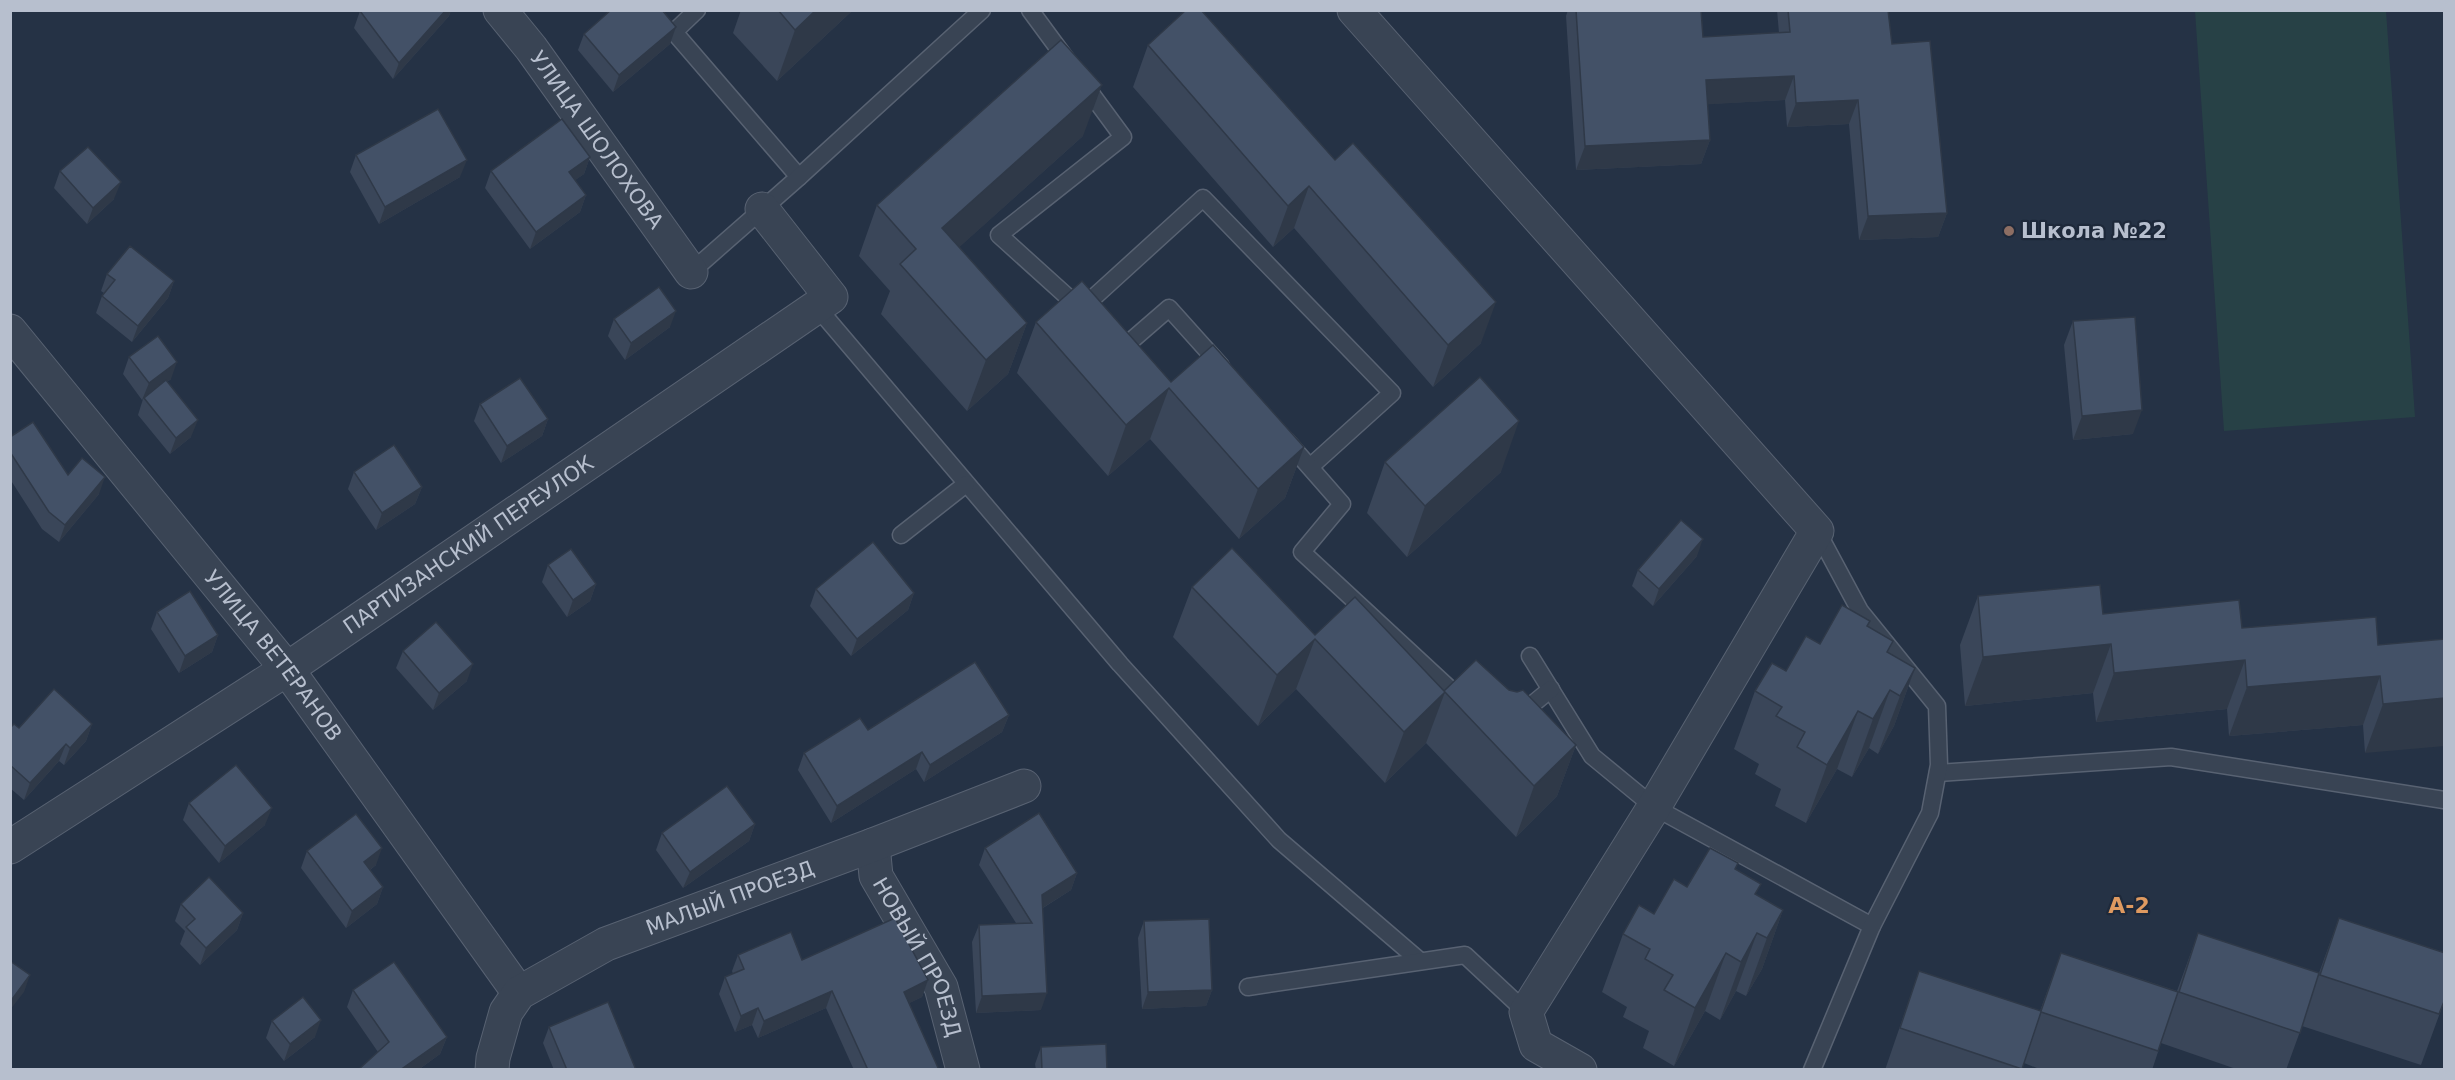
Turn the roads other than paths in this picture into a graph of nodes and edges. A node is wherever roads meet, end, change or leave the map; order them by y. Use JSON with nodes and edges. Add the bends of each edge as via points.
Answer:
{"nodes":[{"id":1,"x":500,"y":10,"type":"edge"},
{"id":2,"x":697,"y":10,"type":"edge"},
{"id":3,"x":982,"y":10,"type":"edge"},
{"id":4,"x":1030,"y":10,"type":"edge"},
{"id":5,"x":1354,"y":10,"type":"edge"},
{"id":6,"x":799,"y":177,"type":"junction"},
{"id":7,"x":762,"y":210,"type":"junction"},
{"id":8,"x":691,"y":272,"type":"joint"},
{"id":9,"x":816,"y":306,"type":"junction"},
{"id":10,"x":10,"y":331,"type":"edge"},
{"id":11,"x":1106,"y":332,"type":"edge"},
{"id":12,"x":1232,"y":379,"type":"edge"},
{"id":13,"x":1279,"y":432,"type":"edge"},
{"id":14,"x":1310,"y":467,"type":"junction"},
{"id":15,"x":966,"y":484,"type":"junction"},
{"id":16,"x":1816,"y":531,"type":"junction"},
{"id":17,"x":901,"y":535,"type":"dead end"},
{"id":18,"x":1530,"y":656,"type":"dead end"},
{"id":19,"x":287,"y":669,"type":"junction"},
{"id":20,"x":1551,"y":689,"type":"junction"},
{"id":21,"x":1480,"y":717,"type":"edge"},
{"id":22,"x":1506,"y":726,"type":"edge"},
{"id":23,"x":1938,"y":773,"type":"junction"},
{"id":24,"x":1024,"y":786,"type":"dead end"},
{"id":25,"x":2445,"y":800,"type":"edge"},
{"id":26,"x":1654,"y":807,"type":"junction"},
{"id":27,"x":873,"y":845,"type":"junction"},
{"id":28,"x":10,"y":847,"type":"edge"},
{"id":29,"x":1872,"y":926,"type":"junction"},
{"id":30,"x":1420,"y":961,"type":"junction"},
{"id":31,"x":1248,"y":987,"type":"dead end"},
{"id":32,"x":519,"y":993,"type":"junction"},
{"id":33,"x":1527,"y":1012,"type":"junction"},
{"id":34,"x":492,"y":1070,"type":"edge"},
{"id":35,"x":963,"y":1070,"type":"edge"},
{"id":36,"x":1580,"y":1070,"type":"edge"},
{"id":37,"x":1812,"y":1070,"type":"edge"}],
"edges":[{"from":1,"to":8,"type":"street","name":"УЛИЦА ШОЛОХОВА"},
{"from":2,"to":6,"type":"lane","via":[[674,33]]},
{"from":3,"to":6,"type":"lane"},
{"from":4,"to":14,"type":"lane","via":[[1123,137],[999,235],[1085,313],[1203,198],[1392,393]]},
{"from":5,"to":16,"type":"street"},
{"from":6,"to":7,"type":"lane"},
{"from":7,"to":8,"type":"lane"},
{"from":7,"to":9,"type":"street","via":[[831,297]]},
{"from":9,"to":15,"type":"lane"},
{"from":9,"to":19,"type":"street","name":"ПАРТИЗАНСКИЙ ПЕРЕУЛОК"},
{"from":10,"to":19,"type":"street","name":"УЛИЦА ВЕТЕРАНОВ"},
{"from":11,"to":12,"type":"lane","via":[[1124,347],[1169,308]]},
{"from":13,"to":14,"type":"lane"},
{"from":14,"to":21,"type":"lane","via":[[1342,504],[1302,552]]},
{"from":15,"to":17,"type":"lane"},
{"from":15,"to":30,"type":"lane","via":[[1120,664],[1279,840]]},
{"from":16,"to":23,"type":"lane","via":[[1860,611],[1937,705]]},
{"from":16,"to":26,"type":"street"},
{"from":18,"to":20,"type":"lane"},
{"from":19,"to":28,"type":"street","name":"ПАРТИЗАНСКИЙ ПЕРЕУЛОК"},
{"from":19,"to":32,"type":"street","name":"УЛИЦА ВЕТЕРАНОВ"},
{"from":20,"to":22,"type":"lane"},
{"from":20,"to":26,"type":"lane","via":[[1592,756]]},
{"from":23,"to":25,"type":"lane","via":[[2171,757]]},
{"from":23,"to":29,"type":"lane","via":[[1930,813]]},
{"from":24,"to":27,"type":"street","name":"МАЛЫЙ ПРОЕЗД"},
{"from":26,"to":29,"type":"lane"},
{"from":26,"to":33,"type":"street"},
{"from":27,"to":32,"type":"street","name":"МАЛЫЙ ПРОЕЗД","via":[[606,944]]},
{"from":27,"to":35,"type":"street","name":"НОВЫЙ ПРОЕЗД","via":[[876,876],[941,987]]},
{"from":29,"to":37,"type":"lane"},
{"from":30,"to":31,"type":"lane"},
{"from":30,"to":33,"type":"lane","via":[[1465,955]]},
{"from":32,"to":34,"type":"street","via":[[506,1012]]},
{"from":33,"to":36,"type":"street","via":[[1536,1045]]}]}
